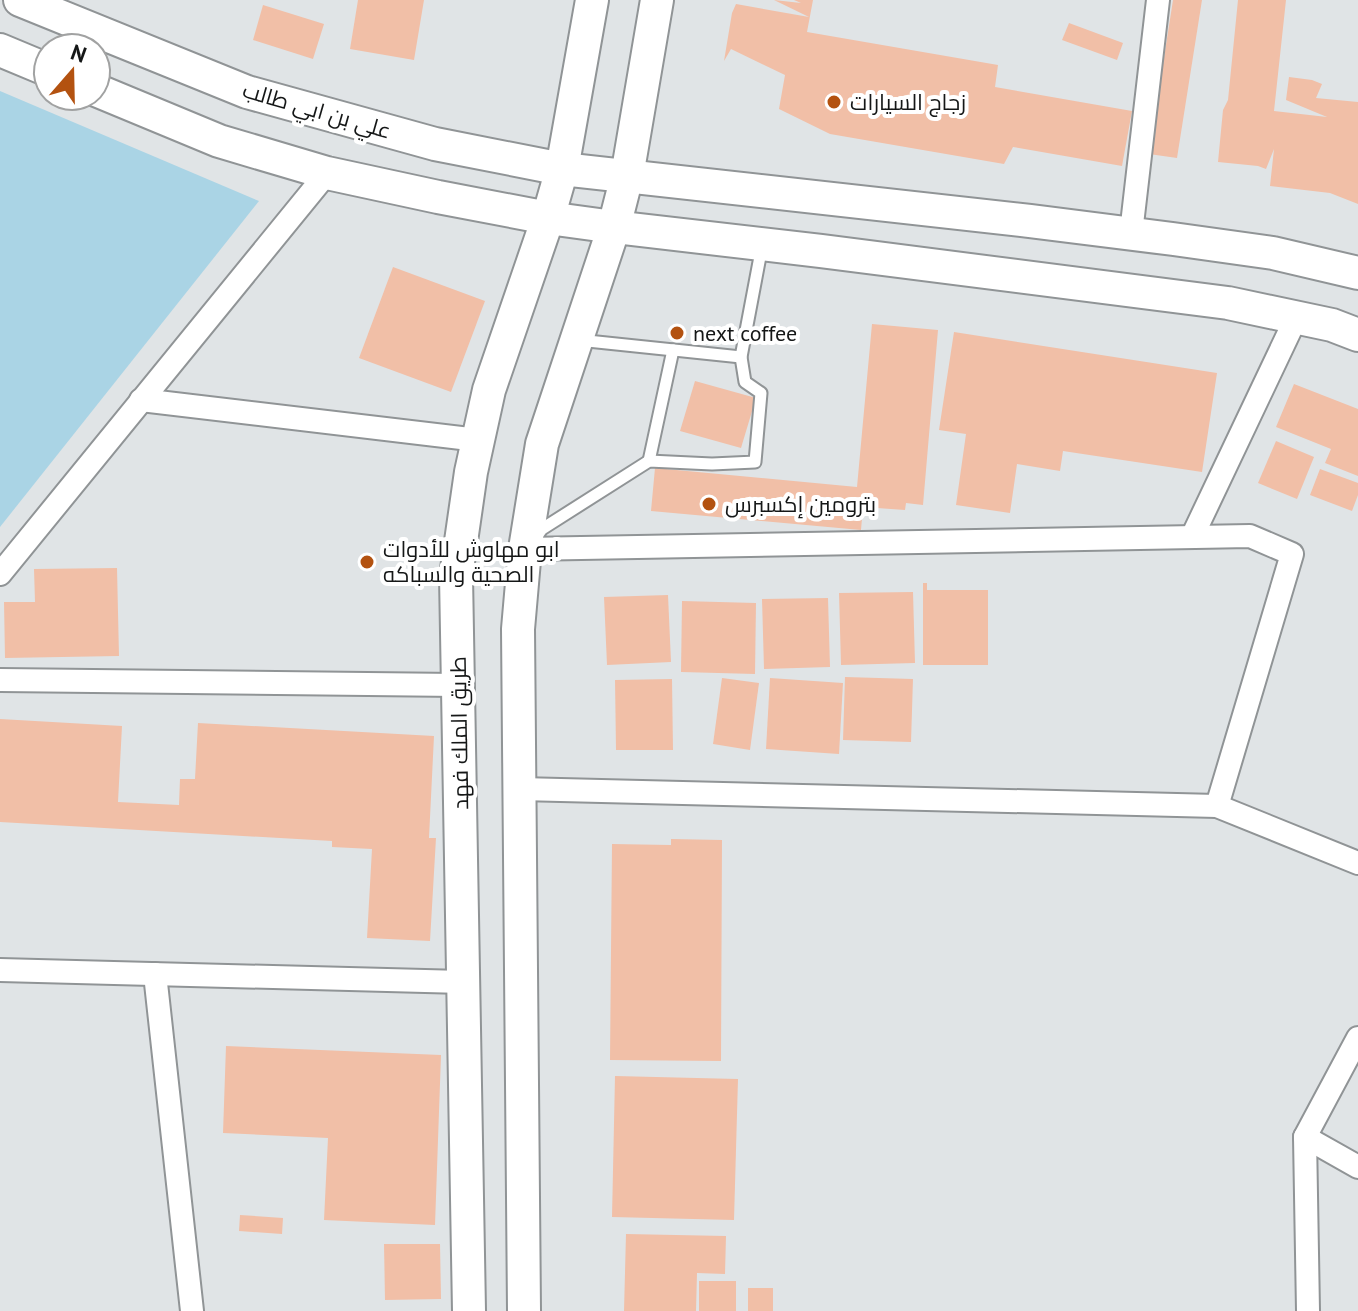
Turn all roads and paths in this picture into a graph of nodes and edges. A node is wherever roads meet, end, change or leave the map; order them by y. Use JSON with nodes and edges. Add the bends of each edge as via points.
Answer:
{"nodes":[{"id":1,"x":20,"y":0,"type":"edge"},
{"id":2,"x":592,"y":0,"type":"edge"},
{"id":3,"x":657,"y":0,"type":"edge"},
{"id":4,"x":1158,"y":0,"type":"edge"},
{"id":5,"x":0,"y":50,"type":"edge"},
{"id":6,"x":32,"y":63,"type":"edge"},
{"id":7,"x":112,"y":97,"type":"edge"},
{"id":8,"x":562,"y":169,"type":"junction"},
{"id":9,"x":327,"y":173,"type":"junction"},
{"id":10,"x":627,"y":176,"type":"junction"},
{"id":11,"x":548,"y":218,"type":"junction"},
{"id":12,"x":614,"y":227,"type":"junction"},
{"id":13,"x":1131,"y":233,"type":"junction"},
{"id":14,"x":763,"y":244,"type":"junction"},
{"id":15,"x":1358,"y":273,"type":"edge"},
{"id":16,"x":1296,"y":318,"type":"junction"},
{"id":17,"x":1358,"y":335,"type":"edge"},
{"id":18,"x":576,"y":340,"type":"junction"},
{"id":19,"x":673,"y":350,"type":"junction"},
{"id":20,"x":741,"y":357,"type":"junction"},
{"id":21,"x":141,"y":400,"type":"junction"},
{"id":22,"x":478,"y":440,"type":"junction"},
{"id":23,"x":649,"y":461,"type":"junction"},
{"id":24,"x":1192,"y":537,"type":"junction"},
{"id":25,"x":525,"y":549,"type":"junction"},
{"id":26,"x":0,"y":574,"type":"edge"},
{"id":27,"x":0,"y":680,"type":"edge"},
{"id":28,"x":458,"y":685,"type":"junction"},
{"id":29,"x":520,"y":789,"type":"junction"},
{"id":30,"x":1217,"y":806,"type":"junction"},
{"id":31,"x":1358,"y":863,"type":"edge"},
{"id":32,"x":0,"y":970,"type":"edge"},
{"id":33,"x":155,"y":974,"type":"junction"},
{"id":34,"x":463,"y":982,"type":"junction"},
{"id":35,"x":1358,"y":1038,"type":"edge"},
{"id":36,"x":1305,"y":1137,"type":"junction"},
{"id":37,"x":1358,"y":1167,"type":"edge"},
{"id":38,"x":192,"y":1311,"type":"edge"},
{"id":39,"x":469,"y":1311,"type":"edge"},
{"id":40,"x":524,"y":1311,"type":"edge"},
{"id":41,"x":1308,"y":1311,"type":"edge"}],
"edges":[{"from":1,"to":8,"type":"main road","name":"علي بن ابي طالب","via":[[247,92],[435,144]]},
{"from":2,"to":8,"type":"main road","name":"طريق الملك فهد"},
{"from":3,"to":10,"type":"main road"},
{"from":4,"to":13,"type":"street"},
{"from":5,"to":6,"type":"main road"},
{"from":7,"to":9,"type":"main road","via":[[219,141]]},
{"from":8,"to":10,"type":"main road","name":"علي بن ابي طالب"},
{"from":8,"to":11,"type":"main road","name":"طريق الملك فهد"},
{"from":9,"to":11,"type":"main road"},
{"from":9,"to":21,"type":"street"},
{"from":10,"to":12,"type":"main road"},
{"from":10,"to":13,"type":"main road","name":"علي بن ابي طالب"},
{"from":11,"to":12,"type":"main road"},
{"from":11,"to":22,"type":"main road","name":"طريق الملك فهد","via":[[489,390]]},
{"from":12,"to":14,"type":"main road"},
{"from":12,"to":18,"type":"main road"},
{"from":13,"to":15,"type":"main road","name":"علي بن ابي طالب","via":[[1273,253]]},
{"from":14,"to":16,"type":"main road","via":[[1228,303]]},
{"from":14,"to":20,"type":"lane"},
{"from":16,"to":17,"type":"main road"},
{"from":16,"to":24,"type":"street"},
{"from":18,"to":19,"type":"lane"},
{"from":18,"to":25,"type":"main road","via":[[542,444]]},
{"from":19,"to":20,"type":"lane"},
{"from":19,"to":23,"type":"lane"},
{"from":20,"to":23,"type":"lane","via":[[745,382],[761,393],[755,462]]},
{"from":21,"to":22,"type":"street"},
{"from":21,"to":26,"type":"street"},
{"from":22,"to":28,"type":"main road","name":"طريق الملك فهد","via":[[456,576]]},
{"from":23,"to":25,"type":"lane","via":[[542,529]]},
{"from":24,"to":25,"type":"street"},
{"from":24,"to":30,"type":"street","via":[[1250,536],[1292,554]]},
{"from":25,"to":29,"type":"main road","via":[[518,629]]},
{"from":27,"to":28,"type":"street"},
{"from":28,"to":34,"type":"main road","name":"طريق الملك فهد"},
{"from":29,"to":30,"type":"street"},
{"from":29,"to":40,"type":"main road"},
{"from":30,"to":31,"type":"street"},
{"from":32,"to":33,"type":"street"},
{"from":33,"to":34,"type":"street"},
{"from":33,"to":38,"type":"street"},
{"from":34,"to":39,"type":"main road","name":"طريق الملك فهد"},
{"from":35,"to":36,"type":"street"},
{"from":36,"to":37,"type":"street"},
{"from":36,"to":41,"type":"street"}]}
